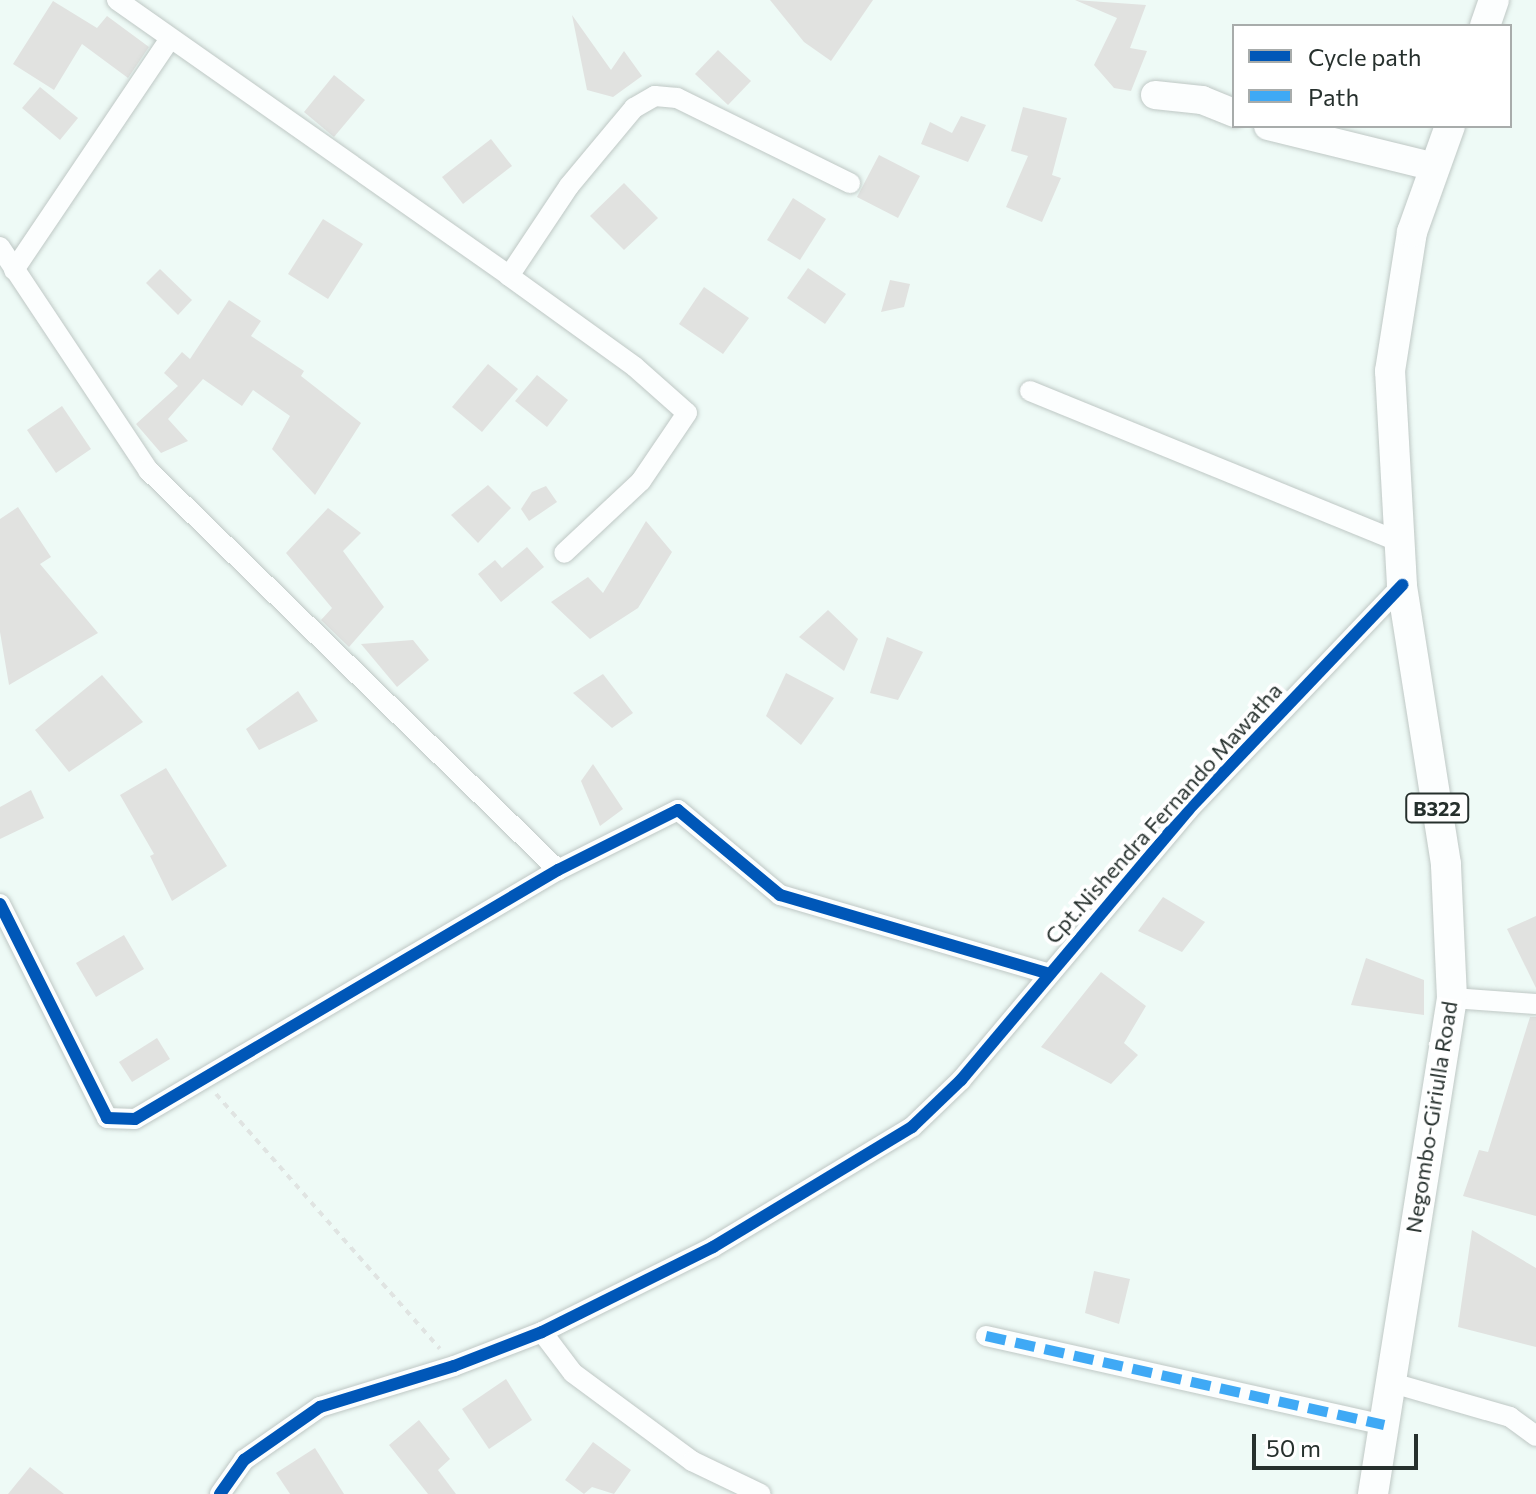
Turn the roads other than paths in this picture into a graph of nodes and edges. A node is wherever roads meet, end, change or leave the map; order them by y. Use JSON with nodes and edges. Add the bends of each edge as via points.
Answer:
{"nodes":[{"id":1,"x":117,"y":0,"type":"edge"},
{"id":2,"x":1494,"y":0,"type":"edge"},
{"id":3,"x":1486,"y":24,"type":"edge"},
{"id":4,"x":170,"y":39,"type":"junction"},
{"id":5,"x":1155,"y":95,"type":"dead end"},
{"id":6,"x":1232,"y":112,"type":"edge"},
{"id":7,"x":1276,"y":128,"type":"edge"},
{"id":8,"x":1449,"y":128,"type":"edge"},
{"id":9,"x":1435,"y":167,"type":"junction"},
{"id":10,"x":850,"y":183,"type":"dead end"},
{"id":11,"x":0,"y":247,"type":"edge"},
{"id":12,"x":14,"y":270,"type":"junction"},
{"id":13,"x":509,"y":276,"type":"junction"},
{"id":14,"x":1030,"y":391,"type":"dead end"},
{"id":15,"x":1400,"y":542,"type":"junction"},
{"id":16,"x":564,"y":553,"type":"dead end"},
{"id":17,"x":1402,"y":585,"type":"junction"},
{"id":18,"x":558,"y":870,"type":"junction"},
{"id":19,"x":0,"y":904,"type":"edge"},
{"id":20,"x":1046,"y":973,"type":"junction"},
{"id":21,"x":1452,"y":998,"type":"junction"},
{"id":22,"x":1536,"y":1004,"type":"edge"},
{"id":23,"x":542,"y":1332,"type":"junction"},
{"id":24,"x":986,"y":1336,"type":"dead end"},
{"id":25,"x":1389,"y":1382,"type":"junction"},
{"id":26,"x":1384,"y":1425,"type":"junction"},
{"id":27,"x":1536,"y":1436,"type":"edge"},
{"id":28,"x":220,"y":1494,"type":"edge"},
{"id":29,"x":761,"y":1494,"type":"edge"},
{"id":30,"x":1373,"y":1494,"type":"edge"}],
"edges":[{"from":1,"to":4,"type":"street"},
{"from":2,"to":3,"type":"main road"},
{"from":4,"to":12,"type":"street"},
{"from":4,"to":13,"type":"street"},
{"from":5,"to":6,"type":"street","via":[[1202,100]]},
{"from":7,"to":9,"type":"street"},
{"from":8,"to":9,"type":"main road","name":"Negombo-Giriulla Road","number":"B322"},
{"from":9,"to":15,"type":"main road","name":"Negombo-Giriulla Road","number":"B322","via":[[1412,232],[1390,371]]},
{"from":10,"to":13,"type":"street","via":[[677,98],[655,96],[634,108],[569,186]]},
{"from":11,"to":12,"type":"street"},
{"from":12,"to":18,"type":"street","via":[[148,470]]},
{"from":13,"to":16,"type":"street","via":[[635,367],[687,413],[641,481]]},
{"from":14,"to":15,"type":"street"},
{"from":15,"to":17,"type":"main road","name":"Negombo-Giriulla Road","number":"B322"},
{"from":17,"to":20,"type":"street","name":"Cpt.Nishendra Fernando Mawatha","via":[[1188,810]]},
{"from":17,"to":21,"type":"main road","name":"Negombo-Giriulla Road","number":"B322","via":[[1446,864]]},
{"from":18,"to":19,"type":"street","via":[[135,1119],[107,1118]]},
{"from":18,"to":20,"type":"street","via":[[678,810],[780,895]]},
{"from":20,"to":23,"type":"street","name":"Cpt.Nishendra Fernando Mawatha","via":[[961,1080],[912,1127],[713,1247]]},
{"from":21,"to":22,"type":"street"},
{"from":21,"to":25,"type":"main road","name":"Negombo-Giriulla Road","number":"B322"},
{"from":23,"to":28,"type":"street","name":"Cpt.Nishendra Fernando Mawatha","via":[[454,1366],[320,1407],[244,1460]]},
{"from":23,"to":29,"type":"street","via":[[573,1373],[692,1461]]},
{"from":24,"to":26,"type":"street"},
{"from":25,"to":26,"type":"main road","name":"Negombo-Giriulla Road","number":"B322"},
{"from":25,"to":27,"type":"street","via":[[1510,1417]]},
{"from":26,"to":30,"type":"main road","name":"Negombo-Giriulla Road","number":"B322"}]}
